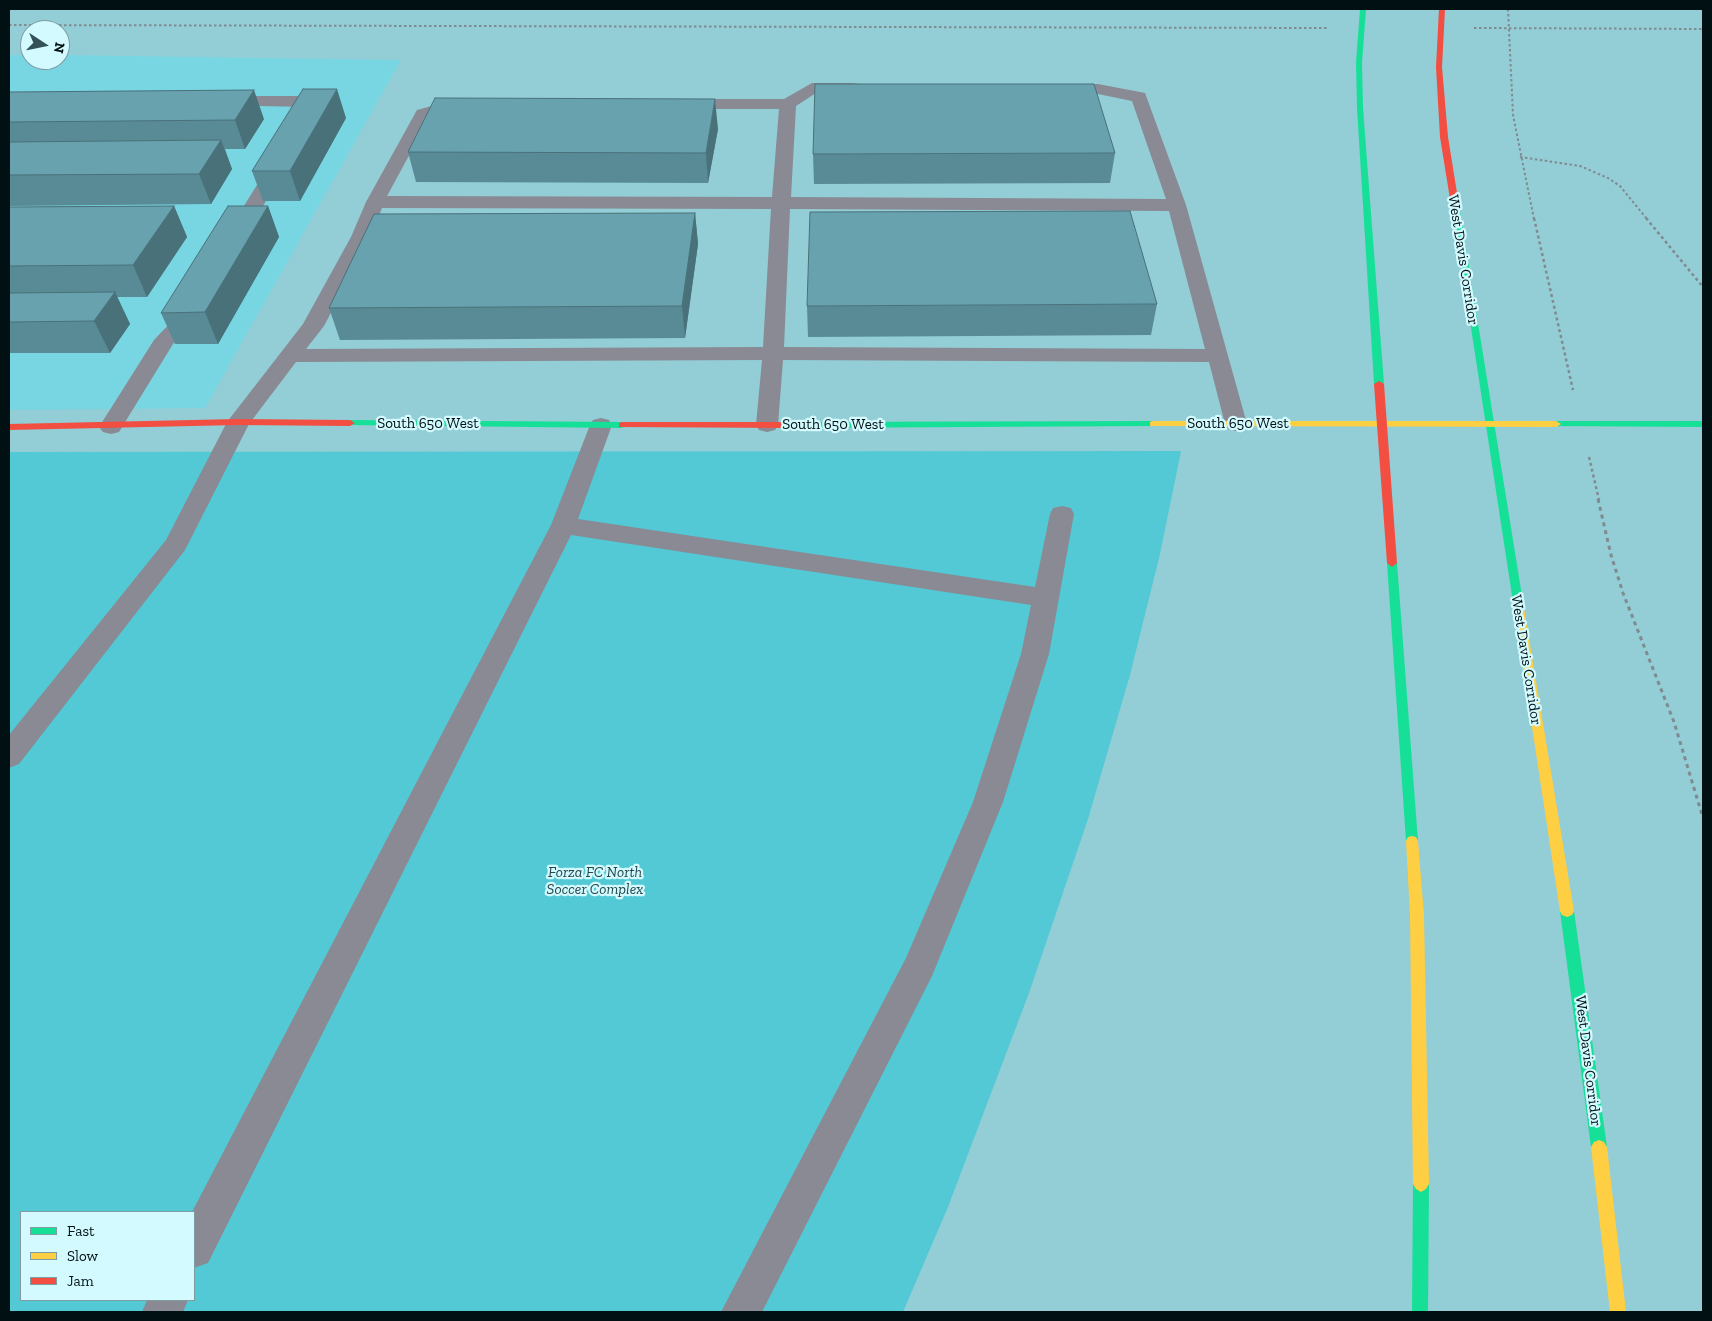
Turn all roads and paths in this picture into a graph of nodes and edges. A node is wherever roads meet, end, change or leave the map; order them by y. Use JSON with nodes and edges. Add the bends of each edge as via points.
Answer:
{"nodes":[{"id":1,"x":1362,"y":9,"type":"edge"},
{"id":2,"x":1442,"y":9,"type":"edge"},
{"id":3,"x":1508,"y":9,"type":"edge"},
{"id":4,"x":9,"y":25,"type":"edge"},
{"id":5,"x":1295,"y":28,"type":"dead end"},
{"id":6,"x":1530,"y":28,"type":"dead end"},
{"id":7,"x":1703,"y":29,"type":"edge"},
{"id":8,"x":871,"y":88,"type":"edge"},
{"id":9,"x":1039,"y":89,"type":"edge"},
{"id":10,"x":204,"y":101,"type":"edge"},
{"id":11,"x":475,"y":102,"type":"edge"},
{"id":12,"x":661,"y":104,"type":"edge"},
{"id":13,"x":788,"y":104,"type":"junction"},
{"id":14,"x":300,"y":130,"type":"edge"},
{"id":15,"x":290,"y":147,"type":"edge"},
{"id":16,"x":1520,"y":157,"type":"junction"},
{"id":17,"x":375,"y":202,"type":"junction"},
{"id":18,"x":781,"y":203,"type":"junction"},
{"id":19,"x":1177,"y":205,"type":"junction"},
{"id":20,"x":222,"y":257,"type":"edge"},
{"id":21,"x":1703,"y":287,"type":"edge"},
{"id":22,"x":201,"y":291,"type":"edge"},
{"id":23,"x":773,"y":353,"type":"junction"},
{"id":24,"x":290,"y":356,"type":"junction"},
{"id":25,"x":1216,"y":356,"type":"junction"},
{"id":26,"x":1574,"y":395,"type":"dead end"},
{"id":27,"x":238,"y":422,"type":"junction"},
{"id":28,"x":1241,"y":424,"type":"junction"},
{"id":29,"x":1703,"y":424,"type":"edge"},
{"id":30,"x":601,"y":425,"type":"junction"},
{"id":31,"x":767,"y":425,"type":"junction"},
{"id":32,"x":9,"y":427,"type":"edge"},
{"id":33,"x":110,"y":427,"type":"junction"},
{"id":34,"x":1589,"y":461,"type":"dead end"},
{"id":35,"x":1062,"y":514,"type":"dead end"},
{"id":36,"x":563,"y":525,"type":"junction"},
{"id":37,"x":1046,"y":598,"type":"junction"},
{"id":38,"x":9,"y":756,"type":"edge"},
{"id":39,"x":1703,"y":818,"type":"edge"},
{"id":40,"x":195,"y":1247,"type":"edge"},
{"id":41,"x":741,"y":1312,"type":"edge"},
{"id":42,"x":1420,"y":1312,"type":"edge"},
{"id":43,"x":1618,"y":1312,"type":"edge"}],
"edges":[{"from":1,"to":42,"type":"main road","via":[[1360,108],[1417,916],[1422,1121]]},
{"from":2,"to":43,"type":"main road","name":"West Davis Corridor","via":[[1439,68],[1444,137],[1579,986]]},
{"from":3,"to":16,"type":"path","via":[[1513,114]]},
{"from":4,"to":5,"type":"path"},
{"from":6,"to":7,"type":"path"},
{"from":8,"to":13,"type":"lane","via":[[812,88]]},
{"from":9,"to":19,"type":"lane","via":[[1098,89],[1139,97]]},
{"from":10,"to":14,"type":"lane","via":[[301,101],[316,105]]},
{"from":11,"to":17,"type":"lane","via":[[423,114]]},
{"from":12,"to":13,"type":"lane"},
{"from":13,"to":18,"type":"lane"},
{"from":15,"to":20,"type":"lane"},
{"from":16,"to":21,"type":"path","via":[[1580,166],[1620,186]]},
{"from":16,"to":26,"type":"path"},
{"from":17,"to":18,"type":"lane"},
{"from":17,"to":24,"type":"lane","via":[[361,237],[315,321]]},
{"from":18,"to":19,"type":"lane"},
{"from":18,"to":23,"type":"lane"},
{"from":19,"to":25,"type":"lane"},
{"from":22,"to":33,"type":"lane","via":[[180,325],[165,340]]},
{"from":23,"to":24,"type":"lane"},
{"from":23,"to":25,"type":"lane"},
{"from":23,"to":31,"type":"lane"},
{"from":24,"to":27,"type":"lane"},
{"from":25,"to":28,"type":"lane"},
{"from":27,"to":30,"type":"main road","name":"South 650 West"},
{"from":27,"to":33,"type":"main road","name":"South 650 West"},
{"from":27,"to":38,"type":"lane","via":[[176,544]]},
{"from":28,"to":29,"type":"main road","name":"South 650 West"},
{"from":28,"to":31,"type":"main road","name":"South 650 West"},
{"from":30,"to":31,"type":"main road","name":"South 650 West"},
{"from":30,"to":36,"type":"lane"},
{"from":32,"to":33,"type":"main road","name":"South 650 West"},
{"from":34,"to":39,"type":"path","via":[[1623,593],[1674,722]]},
{"from":35,"to":37,"type":"lane"},
{"from":36,"to":37,"type":"lane"},
{"from":36,"to":40,"type":"lane"},
{"from":37,"to":41,"type":"lane","via":[[1035,654],[988,802],[924,956]]}]}
